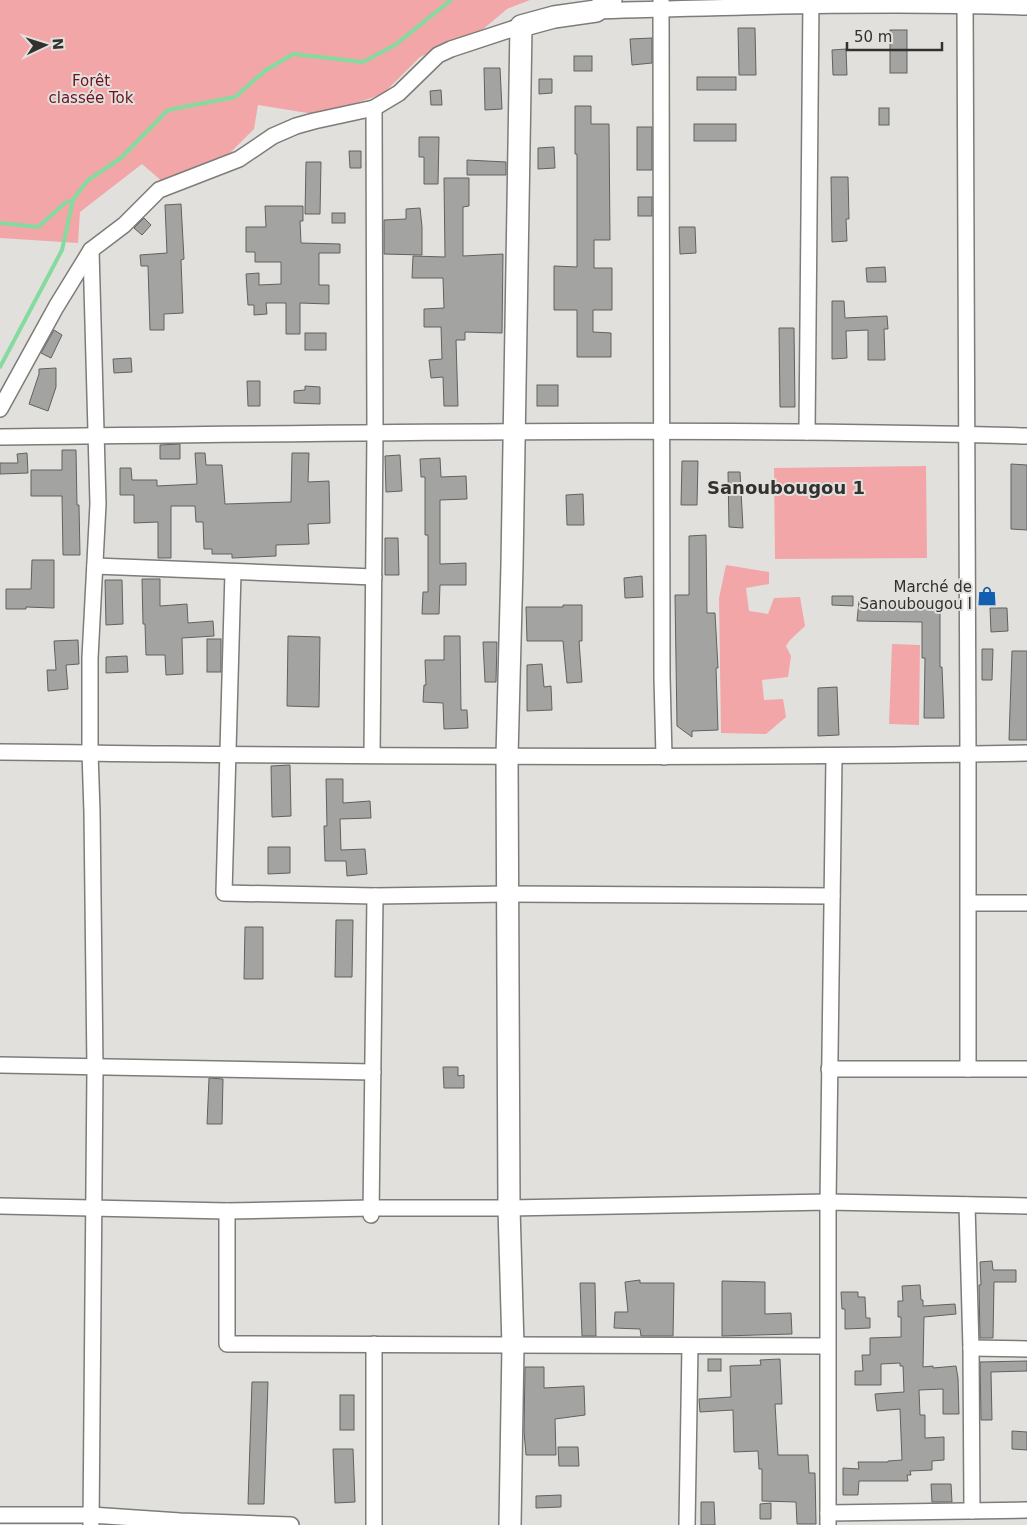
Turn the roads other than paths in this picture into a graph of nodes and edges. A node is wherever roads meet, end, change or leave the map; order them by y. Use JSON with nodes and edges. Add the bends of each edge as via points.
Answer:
{"nodes":[{"id":1,"x":811,"y":3,"type":"edge"},
{"id":2,"x":965,"y":3,"type":"edge"},
{"id":3,"x":661,"y":5,"type":"edge"},
{"id":4,"x":603,"y":6,"type":"edge"},
{"id":5,"x":1027,"y":7,"type":"edge"},
{"id":6,"x":521,"y":26,"type":"junction"},
{"id":7,"x":374,"y":108,"type":"junction"},
{"id":8,"x":91,"y":250,"type":"junction"},
{"id":9,"x":0,"y":409,"type":"edge"},
{"id":10,"x":515,"y":431,"type":"junction"},
{"id":11,"x":375,"y":432,"type":"junction"},
{"id":12,"x":663,"y":432,"type":"junction"},
{"id":13,"x":807,"y":432,"type":"junction"},
{"id":14,"x":966,"y":434,"type":"junction"},
{"id":15,"x":97,"y":436,"type":"junction"},
{"id":16,"x":1027,"y":436,"type":"edge"},
{"id":17,"x":0,"y":437,"type":"edge"},
{"id":18,"x":95,"y":566,"type":"junction"},
{"id":19,"x":233,"y":572,"type":"junction"},
{"id":20,"x":374,"y":577,"type":"junction"},
{"id":21,"x":0,"y":752,"type":"edge"},
{"id":22,"x":90,"y":752,"type":"junction"},
{"id":23,"x":1027,"y":753,"type":"edge"},
{"id":24,"x":228,"y":754,"type":"junction"},
{"id":25,"x":968,"y":754,"type":"junction"},
{"id":26,"x":372,"y":755,"type":"junction"},
{"id":27,"x":507,"y":756,"type":"junction"},
{"id":28,"x":834,"y":756,"type":"junction"},
{"id":29,"x":664,"y":757,"type":"junction"},
{"id":30,"x":508,"y":894,"type":"junction"},
{"id":31,"x":375,"y":896,"type":"junction"},
{"id":32,"x":832,"y":896,"type":"junction"},
{"id":33,"x":969,"y":903,"type":"junction"},
{"id":34,"x":1027,"y":903,"type":"edge"},
{"id":35,"x":0,"y":1065,"type":"edge"},
{"id":36,"x":95,"y":1066,"type":"junction"},
{"id":37,"x":829,"y":1069,"type":"junction"},
{"id":38,"x":968,"y":1069,"type":"junction"},
{"id":39,"x":1027,"y":1069,"type":"edge"},
{"id":40,"x":373,"y":1072,"type":"junction"},
{"id":41,"x":828,"y":1202,"type":"junction"},
{"id":42,"x":967,"y":1205,"type":"junction"},
{"id":43,"x":0,"y":1206,"type":"edge"},
{"id":44,"x":1027,"y":1206,"type":"edge"},
{"id":45,"x":94,"y":1208,"type":"junction"},
{"id":46,"x":509,"y":1208,"type":"junction"},
{"id":47,"x":228,"y":1211,"type":"junction"},
{"id":48,"x":371,"y":1212,"type":"junction"},
{"id":49,"x":374,"y":1344,"type":"junction"},
{"id":50,"x":513,"y":1346,"type":"junction"},
{"id":51,"x":690,"y":1346,"type":"junction"},
{"id":52,"x":827,"y":1346,"type":"junction"},
{"id":53,"x":971,"y":1348,"type":"junction"},
{"id":54,"x":1027,"y":1349,"type":"edge"},
{"id":55,"x":1027,"y":1510,"type":"edge"},
{"id":56,"x":972,"y":1511,"type":"junction"},
{"id":57,"x":0,"y":1514,"type":"edge"},
{"id":58,"x":828,"y":1519,"type":"edge"},
{"id":59,"x":91,"y":1520,"type":"edge"},
{"id":60,"x":291,"y":1525,"type":"edge"},
{"id":61,"x":374,"y":1525,"type":"edge"},
{"id":62,"x":510,"y":1525,"type":"edge"},
{"id":63,"x":688,"y":1525,"type":"edge"}],
"edges":[{"from":1,"to":2,"type":"street"},
{"from":1,"to":3,"type":"street"},
{"from":1,"to":13,"type":"street"},
{"from":2,"to":5,"type":"street"},
{"from":2,"to":14,"type":"street"},
{"from":3,"to":4,"type":"street"},
{"from":3,"to":12,"type":"street"},
{"from":4,"to":6,"type":"street"},
{"from":6,"to":7,"type":"street","via":[[438,55],[399,93]]},
{"from":6,"to":10,"type":"street"},
{"from":7,"to":8,"type":"street","via":[[296,126],[273,136],[239,159],[158,190],[124,225]]},
{"from":7,"to":11,"type":"street"},
{"from":8,"to":9,"type":"street"},
{"from":8,"to":15,"type":"street"},
{"from":10,"to":11,"type":"street"},
{"from":10,"to":12,"type":"street"},
{"from":10,"to":27,"type":"street"},
{"from":11,"to":15,"type":"street"},
{"from":11,"to":20,"type":"street"},
{"from":12,"to":13,"type":"street"},
{"from":12,"to":29,"type":"street"},
{"from":13,"to":14,"type":"street"},
{"from":14,"to":16,"type":"street"},
{"from":14,"to":25,"type":"street"},
{"from":15,"to":17,"type":"street"},
{"from":15,"to":18,"type":"street"},
{"from":18,"to":19,"type":"street"},
{"from":18,"to":22,"type":"street","via":[[90,658]]},
{"from":19,"to":20,"type":"street"},
{"from":19,"to":24,"type":"street"},
{"from":20,"to":26,"type":"street"},
{"from":21,"to":22,"type":"street"},
{"from":22,"to":24,"type":"street"},
{"from":22,"to":36,"type":"street"},
{"from":23,"to":25,"type":"street"},
{"from":24,"to":26,"type":"street"},
{"from":24,"to":31,"type":"street","via":[[224,893]]},
{"from":25,"to":28,"type":"street"},
{"from":25,"to":33,"type":"street"},
{"from":26,"to":27,"type":"street"},
{"from":27,"to":29,"type":"street"},
{"from":27,"to":30,"type":"street"},
{"from":28,"to":29,"type":"street"},
{"from":28,"to":32,"type":"street"},
{"from":30,"to":31,"type":"street"},
{"from":30,"to":32,"type":"street"},
{"from":30,"to":46,"type":"street"},
{"from":31,"to":40,"type":"street"},
{"from":32,"to":37,"type":"street"},
{"from":33,"to":34,"type":"street"},
{"from":33,"to":38,"type":"street"},
{"from":35,"to":36,"type":"street"},
{"from":36,"to":40,"type":"street"},
{"from":36,"to":45,"type":"street"},
{"from":37,"to":38,"type":"street"},
{"from":37,"to":41,"type":"street"},
{"from":38,"to":39,"type":"street"},
{"from":40,"to":48,"type":"street"},
{"from":41,"to":42,"type":"street"},
{"from":41,"to":46,"type":"street"},
{"from":41,"to":52,"type":"street"},
{"from":42,"to":44,"type":"street"},
{"from":42,"to":53,"type":"street"},
{"from":43,"to":45,"type":"street"},
{"from":45,"to":47,"type":"street"},
{"from":45,"to":59,"type":"street"},
{"from":46,"to":48,"type":"street"},
{"from":46,"to":50,"type":"street"},
{"from":47,"to":48,"type":"street"},
{"from":47,"to":49,"type":"street","via":[[227,1344]]},
{"from":49,"to":50,"type":"street"},
{"from":49,"to":61,"type":"street"},
{"from":50,"to":51,"type":"street"},
{"from":50,"to":62,"type":"street"},
{"from":51,"to":52,"type":"street"},
{"from":51,"to":63,"type":"street"},
{"from":52,"to":58,"type":"street"},
{"from":53,"to":54,"type":"street"},
{"from":53,"to":56,"type":"street"},
{"from":55,"to":56,"type":"street"},
{"from":56,"to":58,"type":"street"},
{"from":57,"to":59,"type":"street"},
{"from":59,"to":60,"type":"street"}]}
